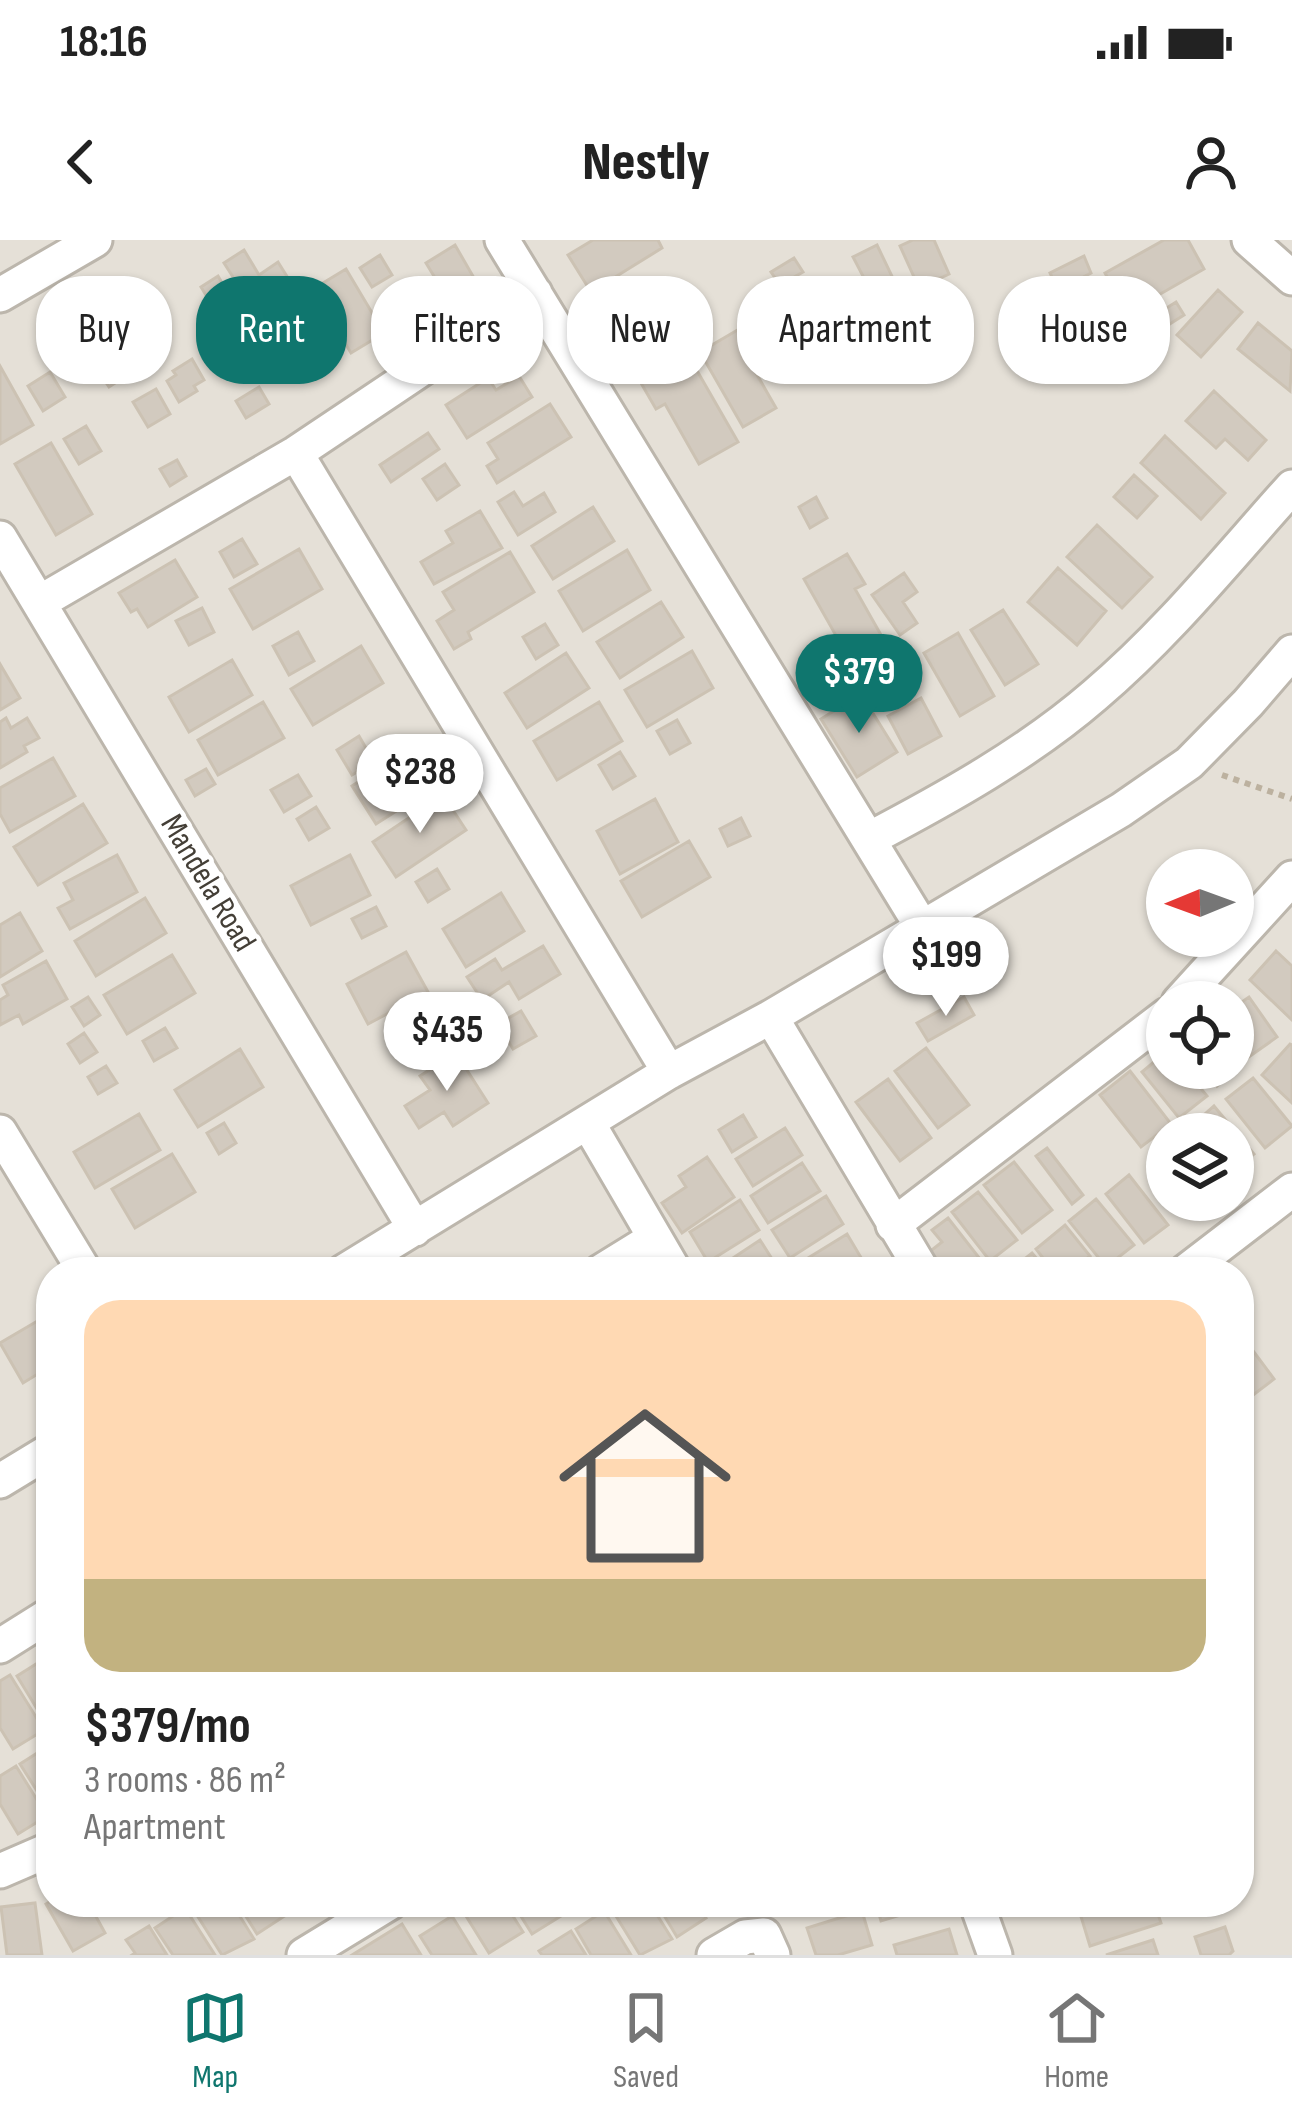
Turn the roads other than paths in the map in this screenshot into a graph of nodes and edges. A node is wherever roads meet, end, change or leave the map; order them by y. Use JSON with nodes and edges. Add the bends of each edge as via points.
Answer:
{"nodes":[{"id":1,"x":95,"y":240,"type":"edge"},
{"id":2,"x":502,"y":240,"type":"edge"},
{"id":3,"x":1249,"y":240,"type":"edge"},
{"id":4,"x":524,"y":276,"type":"edge"},
{"id":5,"x":1292,"y":278,"type":"edge"},
{"id":6,"x":0,"y":295,"type":"edge"},
{"id":7,"x":543,"y":306,"type":"edge"},
{"id":8,"x":399,"y":384,"type":"edge"},
{"id":9,"x":296,"y":453,"type":"junction"},
{"id":10,"x":1292,"y":487,"type":"edge"},
{"id":11,"x":0,"y":538,"type":"edge"},
{"id":12,"x":40,"y":602,"type":"junction"},
{"id":13,"x":1292,"y":652,"type":"edge"},
{"id":14,"x":869,"y":839,"type":"junction"},
{"id":15,"x":1292,"y":878,"type":"edge"},
{"id":16,"x":922,"y":927,"type":"junction"},
{"id":17,"x":1198,"y":981,"type":"edge"},
{"id":18,"x":771,"y":1018,"type":"junction"},
{"id":19,"x":1146,"y":1031,"type":"edge"},
{"id":20,"x":669,"y":1072,"type":"junction"},
{"id":21,"x":588,"y":1123,"type":"junction"},
{"id":22,"x":0,"y":1132,"type":"edge"},
{"id":23,"x":1292,"y":1190,"type":"edge"},
{"id":24,"x":893,"y":1225,"type":"junction"},
{"id":25,"x":415,"y":1228,"type":"junction"},
{"id":26,"x":655,"y":1238,"type":"junction"},
{"id":27,"x":76,"y":1257,"type":"edge"},
{"id":28,"x":368,"y":1257,"type":"edge"},
{"id":29,"x":624,"y":1257,"type":"edge"},
{"id":30,"x":666,"y":1257,"type":"edge"},
{"id":31,"x":913,"y":1257,"type":"edge"},
{"id":32,"x":1205,"y":1257,"type":"edge"},
{"id":33,"x":36,"y":1459,"type":"edge"},
{"id":34,"x":0,"y":1481,"type":"edge"},
{"id":35,"x":36,"y":1623,"type":"edge"},
{"id":36,"x":0,"y":1646,"type":"edge"},
{"id":37,"x":36,"y":1856,"type":"edge"},
{"id":38,"x":0,"y":1871,"type":"edge"},
{"id":39,"x":366,"y":1917,"type":"edge"},
{"id":40,"x":981,"y":1917,"type":"edge"},
{"id":41,"x":304,"y":1955,"type":"edge"},
{"id":42,"x":713,"y":1955,"type":"edge"},
{"id":43,"x":773,"y":1955,"type":"edge"},
{"id":44,"x":995,"y":1955,"type":"edge"}],
"edges":[{"from":1,"to":6,"type":"street"},
{"from":2,"to":4,"type":"street"},
{"from":3,"to":5,"type":"street"},
{"from":7,"to":14,"type":"street"},
{"from":8,"to":9,"type":"street"},
{"from":9,"to":12,"type":"street"},
{"from":9,"to":20,"type":"street"},
{"from":10,"to":14,"type":"street","via":[[1174,621],[1094,697],[1010,758]]},
{"from":11,"to":12,"type":"street","name":"Mandela Road"},
{"from":12,"to":25,"type":"street","name":"Mandela Road"},
{"from":13,"to":16,"type":"street","via":[[1189,763]]},
{"from":14,"to":16,"type":"street"},
{"from":15,"to":17,"type":"street"},
{"from":16,"to":18,"type":"street"},
{"from":18,"to":20,"type":"street"},
{"from":18,"to":24,"type":"street"},
{"from":19,"to":24,"type":"street"},
{"from":20,"to":21,"type":"street"},
{"from":21,"to":25,"type":"street"},
{"from":21,"to":26,"type":"street"},
{"from":22,"to":27,"type":"street"},
{"from":23,"to":32,"type":"street"},
{"from":24,"to":31,"type":"street"},
{"from":25,"to":28,"type":"street"},
{"from":26,"to":29,"type":"street"},
{"from":26,"to":30,"type":"street"},
{"from":33,"to":34,"type":"street"},
{"from":35,"to":36,"type":"street"},
{"from":37,"to":38,"type":"street"},
{"from":39,"to":41,"type":"street"},
{"from":40,"to":44,"type":"street"},
{"from":42,"to":43,"type":"street","via":[[764,1935]]}]}
